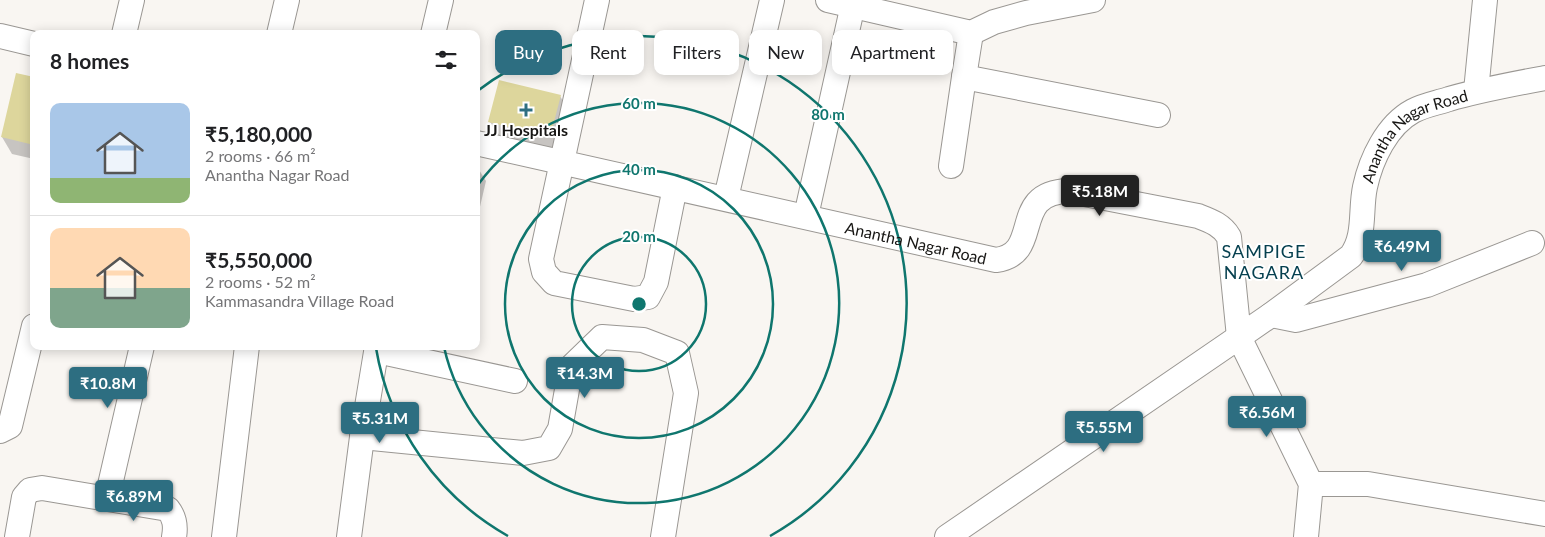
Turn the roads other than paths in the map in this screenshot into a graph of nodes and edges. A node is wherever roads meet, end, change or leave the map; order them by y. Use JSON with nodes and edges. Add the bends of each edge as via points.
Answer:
{"nodes":[{"id":1,"x":132,"y":0,"type":"edge"},
{"id":2,"x":287,"y":0,"type":"edge"},
{"id":3,"x":441,"y":0,"type":"edge"},
{"id":4,"x":597,"y":0,"type":"edge"},
{"id":5,"x":772,"y":0,"type":"edge"},
{"id":6,"x":828,"y":0,"type":"edge"},
{"id":7,"x":1093,"y":0,"type":"edge"},
{"id":8,"x":1485,"y":0,"type":"edge"},
{"id":9,"x":854,"y":3,"type":"edge"},
{"id":10,"x":125,"y":30,"type":"edge"},
{"id":11,"x":280,"y":30,"type":"edge"},
{"id":12,"x":434,"y":30,"type":"edge"},
{"id":13,"x":971,"y":33,"type":"junction"},
{"id":14,"x":0,"y":36,"type":"edge"},
{"id":15,"x":30,"y":43,"type":"edge"},
{"id":16,"x":964,"y":77,"type":"junction"},
{"id":17,"x":1545,"y":78,"type":"edge"},
{"id":18,"x":1476,"y":91,"type":"junction"},
{"id":19,"x":1158,"y":115,"type":"dead end"},
{"id":20,"x":480,"y":144,"type":"edge"},
{"id":21,"x":562,"y":162,"type":"junction"},
{"id":22,"x":950,"y":166,"type":"dead end"},
{"id":23,"x":676,"y":187,"type":"junction"},
{"id":24,"x":726,"y":198,"type":"junction"},
{"id":25,"x":806,"y":216,"type":"junction"},
{"id":26,"x":1532,"y":243,"type":"dead end"},
{"id":27,"x":1272,"y":315,"type":"junction"},
{"id":28,"x":1239,"y":336,"type":"junction"},
{"id":29,"x":30,"y":343,"type":"edge"},
{"id":30,"x":141,"y":350,"type":"edge"},
{"id":31,"x":247,"y":350,"type":"edge"},
{"id":32,"x":377,"y":350,"type":"edge"},
{"id":33,"x":381,"y":350,"type":"edge"},
{"id":34,"x":515,"y":382,"type":"dead end"},
{"id":35,"x":0,"y":431,"type":"edge"},
{"id":36,"x":362,"y":437,"type":"junction"},
{"id":37,"x":1311,"y":484,"type":"junction"},
{"id":38,"x":107,"y":498,"type":"junction"},
{"id":39,"x":1545,"y":514,"type":"edge"},
{"id":40,"x":17,"y":537,"type":"edge"},
{"id":41,"x":174,"y":537,"type":"edge"},
{"id":42,"x":224,"y":537,"type":"edge"},
{"id":43,"x":349,"y":537,"type":"edge"},
{"id":44,"x":663,"y":537,"type":"edge"},
{"id":45,"x":947,"y":537,"type":"edge"},
{"id":46,"x":1306,"y":537,"type":"edge"}],
"edges":[{"from":1,"to":10,"type":"street"},
{"from":2,"to":11,"type":"street"},
{"from":3,"to":12,"type":"street"},
{"from":4,"to":21,"type":"street"},
{"from":5,"to":24,"type":"street"},
{"from":6,"to":9,"type":"street"},
{"from":7,"to":13,"type":"street","via":[[1026,13]]},
{"from":8,"to":18,"type":"street"},
{"from":9,"to":13,"type":"street"},
{"from":9,"to":25,"type":"street"},
{"from":13,"to":16,"type":"street"},
{"from":14,"to":15,"type":"street"},
{"from":16,"to":19,"type":"street"},
{"from":16,"to":22,"type":"street"},
{"from":17,"to":18,"type":"street","name":"Anantha Nagar Road"},
{"from":18,"to":27,"type":"street","name":"Anantha Nagar Road","via":[[1420,108],[1398,122],[1376,154],[1369,171],[1357,248],[1351,256]]},
{"from":20,"to":21,"type":"street","name":"Anantha Nagar Road"},
{"from":21,"to":23,"type":"street","name":"Anantha Nagar Road"},
{"from":21,"to":23,"type":"street","via":[[541,258],[544,272],[554,283],[634,299],[648,297],[656,282]]},
{"from":23,"to":24,"type":"street","name":"Anantha Nagar Road"},
{"from":24,"to":25,"type":"street","name":"Anantha Nagar Road"},
{"from":25,"to":28,"type":"street","name":"Anantha Nagar Road","via":[[996,260],[1015,252],[1022,243],[1033,207],[1041,198],[1058,191],[1198,216],[1218,224],[1230,237]]},
{"from":26,"to":27,"type":"street","via":[[1427,285],[1296,320]]},
{"from":27,"to":28,"type":"street","name":"Anantha Nagar Road"},
{"from":28,"to":37,"type":"street"},
{"from":28,"to":45,"type":"street"},
{"from":29,"to":35,"type":"street","via":[[10,426]]},
{"from":30,"to":38,"type":"street"},
{"from":31,"to":42,"type":"street"},
{"from":32,"to":36,"type":"street"},
{"from":33,"to":34,"type":"street"},
{"from":36,"to":43,"type":"street"},
{"from":36,"to":44,"type":"street","via":[[523,453],[549,448],[560,428],[571,367],[602,337],[643,340],[677,353],[686,393]]},
{"from":37,"to":39,"type":"street","via":[[1368,484]]},
{"from":37,"to":46,"type":"street"},
{"from":38,"to":40,"type":"street","via":[[42,488],[30,490],[24,497]]},
{"from":38,"to":41,"type":"street","via":[[168,509],[176,526]]}]}
